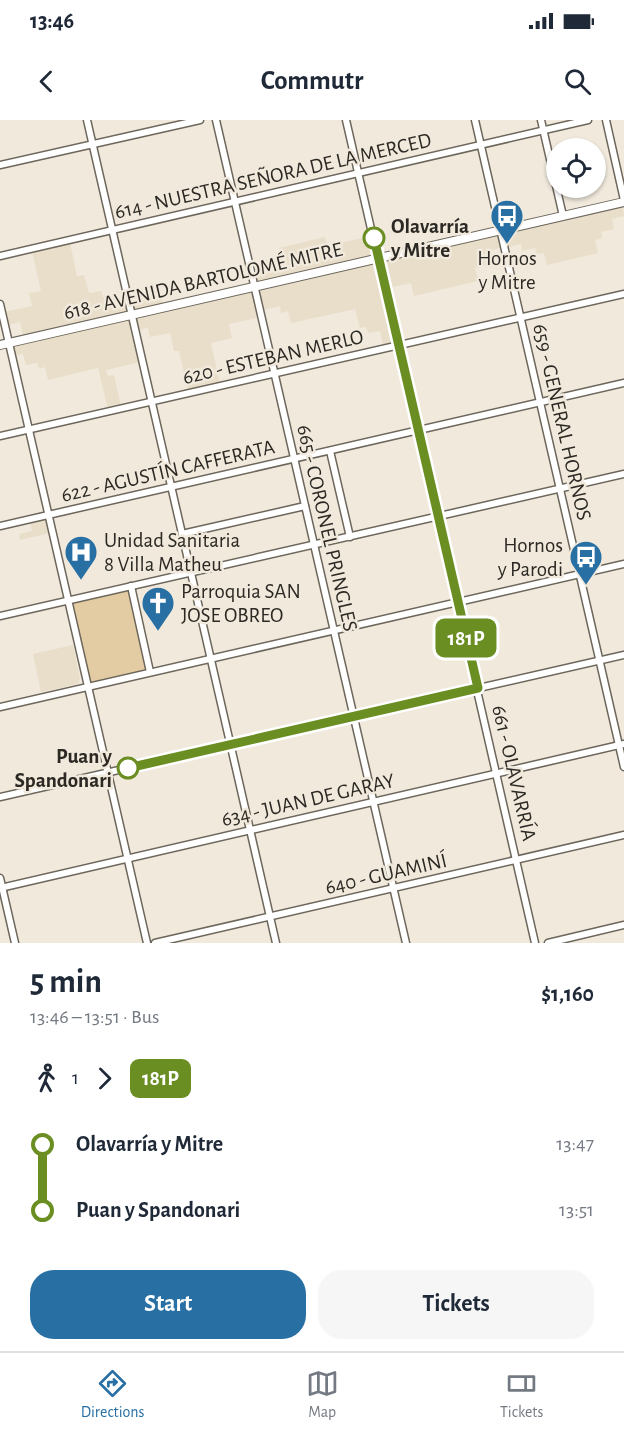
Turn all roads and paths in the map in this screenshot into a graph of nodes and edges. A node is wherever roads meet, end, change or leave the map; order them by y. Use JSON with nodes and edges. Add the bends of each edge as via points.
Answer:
{"nodes":[{"id":1,"x":87,"y":120,"type":"edge"},
{"id":2,"x":200,"y":120,"type":"edge"},
{"id":3,"x":216,"y":120,"type":"edge"},
{"id":4,"x":346,"y":120,"type":"edge"},
{"id":5,"x":475,"y":120,"type":"edge"},
{"id":6,"x":541,"y":120,"type":"edge"},
{"id":7,"x":588,"y":120,"type":"edge"},
{"id":8,"x":606,"y":120,"type":"edge"},
{"id":9,"x":543,"y":130,"type":"junction"},
{"id":10,"x":92,"y":144,"type":"junction"},
{"id":11,"x":481,"y":145,"type":"junction"},
{"id":12,"x":0,"y":165,"type":"edge"},
{"id":13,"x":359,"y":173,"type":"junction"},
{"id":14,"x":234,"y":201,"type":"junction"},
{"id":15,"x":624,"y":201,"type":"edge"},
{"id":16,"x":563,"y":216,"type":"junction"},
{"id":17,"x":112,"y":230,"type":"junction"},
{"id":18,"x":501,"y":231,"type":"junction"},
{"id":19,"x":0,"y":256,"type":"edge"},
{"id":20,"x":379,"y":260,"type":"junction"},
{"id":21,"x":255,"y":288,"type":"junction"},
{"id":22,"x":624,"y":294,"type":"edge"},
{"id":23,"x":0,"y":304,"type":"edge"},
{"id":24,"x":132,"y":316,"type":"junction"},
{"id":25,"x":521,"y":318,"type":"junction"},
{"id":26,"x":9,"y":343,"type":"junction"},
{"id":27,"x":0,"y":345,"type":"edge"},
{"id":28,"x":399,"y":346,"type":"junction"},
{"id":29,"x":274,"y":374,"type":"junction"},
{"id":30,"x":624,"y":383,"type":"edge"},
{"id":31,"x":152,"y":402,"type":"junction"},
{"id":32,"x":541,"y":402,"type":"junction"},
{"id":33,"x":28,"y":430,"type":"junction"},
{"id":34,"x":418,"y":430,"type":"junction"},
{"id":35,"x":0,"y":436,"type":"edge"},
{"id":36,"x":330,"y":451,"type":"junction"},
{"id":37,"x":294,"y":458,"type":"junction"},
{"id":38,"x":624,"y":474,"type":"edge"},
{"id":39,"x":171,"y":487,"type":"junction"},
{"id":40,"x":561,"y":489,"type":"junction"},
{"id":41,"x":305,"y":506,"type":"junction"},
{"id":42,"x":48,"y":515,"type":"junction"},
{"id":43,"x":438,"y":518,"type":"junction"},
{"id":44,"x":0,"y":526,"type":"edge"},
{"id":45,"x":182,"y":534,"type":"junction"},
{"id":46,"x":350,"y":537,"type":"junction"},
{"id":47,"x":315,"y":545,"type":"junction"},
{"id":48,"x":624,"y":564,"type":"edge"},
{"id":49,"x":191,"y":573,"type":"junction"},
{"id":50,"x":580,"y":574,"type":"junction"},
{"id":51,"x":131,"y":586,"type":"junction"},
{"id":52,"x":68,"y":601,"type":"junction"},
{"id":53,"x":457,"y":602,"type":"junction"},
{"id":54,"x":0,"y":616,"type":"edge"},
{"id":55,"x":335,"y":630,"type":"junction"},
{"id":56,"x":624,"y":655,"type":"edge"},
{"id":57,"x":211,"y":659,"type":"junction"},
{"id":58,"x":600,"y":660,"type":"junction"},
{"id":59,"x":150,"y":672,"type":"junction"},
{"id":60,"x":87,"y":687,"type":"junction"},
{"id":61,"x":478,"y":688,"type":"junction"},
{"id":62,"x":0,"y":707,"type":"edge"},
{"id":63,"x":354,"y":716,"type":"junction"},
{"id":64,"x":230,"y":744,"type":"junction"},
{"id":65,"x":621,"y":745,"type":"edge"},
{"id":66,"x":624,"y":767,"type":"edge"},
{"id":67,"x":107,"y":772,"type":"junction"},
{"id":68,"x":498,"y":774,"type":"junction"},
{"id":69,"x":0,"y":797,"type":"edge"},
{"id":70,"x":374,"y":802,"type":"junction"},
{"id":71,"x":250,"y":830,"type":"junction"},
{"id":72,"x":624,"y":835,"type":"edge"},
{"id":73,"x":127,"y":859,"type":"junction"},
{"id":74,"x":517,"y":861,"type":"junction"},
{"id":75,"x":0,"y":878,"type":"edge"},
{"id":76,"x":1,"y":888,"type":"edge"},
{"id":77,"x":394,"y":888,"type":"junction"},
{"id":78,"x":270,"y":917,"type":"junction"},
{"id":79,"x":624,"y":925,"type":"edge"},
{"id":80,"x":15,"y":943,"type":"edge"},
{"id":81,"x":147,"y":943,"type":"edge"},
{"id":82,"x":155,"y":943,"type":"edge"},
{"id":83,"x":276,"y":943,"type":"edge"},
{"id":84,"x":406,"y":943,"type":"edge"},
{"id":85,"x":535,"y":943,"type":"edge"},
{"id":86,"x":548,"y":943,"type":"edge"}],
"edges":[{"from":1,"to":10,"type":"street"},
{"from":2,"to":10,"type":"street"},
{"from":3,"to":14,"type":"street","name":"665 - CORONEL PRINGLES"},
{"from":4,"to":13,"type":"street","name":"661 - OLAVARRÍA"},
{"from":5,"to":11,"type":"street","name":"659 - GENERAL HORNOS"},
{"from":6,"to":9,"type":"street"},
{"from":7,"to":9,"type":"street","name":"614 - NUESTRA SEÑORA DE LA MERCED"},
{"from":8,"to":15,"type":"street"},
{"from":9,"to":11,"type":"street","name":"614 - NUESTRA SEÑORA DE LA MERCED"},
{"from":9,"to":16,"type":"street"},
{"from":10,"to":12,"type":"street"},
{"from":10,"to":17,"type":"street"},
{"from":11,"to":13,"type":"street","name":"614 - NUESTRA SEÑORA DE LA MERCED"},
{"from":11,"to":18,"type":"street","name":"659 - GENERAL HORNOS"},
{"from":13,"to":14,"type":"street","name":"614 - NUESTRA SEÑORA DE LA MERCED"},
{"from":13,"to":20,"type":"street","name":"661 - OLAVARRÍA"},
{"from":14,"to":17,"type":"street","name":"614 - NUESTRA SEÑORA DE LA MERCED"},
{"from":14,"to":21,"type":"street","name":"665 - CORONEL PRINGLES"},
{"from":15,"to":16,"type":"main road","name":"618 - AVENIDA BARTOLOMÉ MITRE"},
{"from":16,"to":18,"type":"main road","name":"618 - AVENIDA BARTOLOMÉ MITRE"},
{"from":17,"to":19,"type":"street","name":"614 - NUESTRA SEÑORA DE LA MERCED"},
{"from":17,"to":24,"type":"street"},
{"from":18,"to":20,"type":"main road","name":"618 - AVENIDA BARTOLOMÉ MITRE"},
{"from":18,"to":25,"type":"street","name":"659 - GENERAL HORNOS"},
{"from":20,"to":21,"type":"main road","name":"618 - AVENIDA BARTOLOMÉ MITRE"},
{"from":20,"to":28,"type":"street","name":"661 - OLAVARRÍA"},
{"from":21,"to":24,"type":"main road","name":"618 - AVENIDA BARTOLOMÉ MITRE"},
{"from":21,"to":29,"type":"street","name":"665 - CORONEL PRINGLES"},
{"from":22,"to":25,"type":"street","name":"620 - ESTEBAN MERLO"},
{"from":23,"to":26,"type":"street"},
{"from":24,"to":26,"type":"main road","name":"618 - AVENIDA BARTOLOMÉ MITRE"},
{"from":24,"to":31,"type":"street"},
{"from":25,"to":28,"type":"street","name":"620 - ESTEBAN MERLO"},
{"from":25,"to":32,"type":"street","name":"659 - GENERAL HORNOS"},
{"from":26,"to":27,"type":"main road","name":"618 - AVENIDA BARTOLOMÉ MITRE"},
{"from":26,"to":33,"type":"street"},
{"from":28,"to":29,"type":"street","name":"620 - ESTEBAN MERLO"},
{"from":28,"to":34,"type":"street","name":"661 - OLAVARRÍA"},
{"from":29,"to":31,"type":"street","name":"620 - ESTEBAN MERLO"},
{"from":29,"to":37,"type":"street","name":"665 - CORONEL PRINGLES"},
{"from":30,"to":32,"type":"street","name":"622 - AGUSTÍN CAFFERATA"},
{"from":31,"to":33,"type":"street","name":"620 - ESTEBAN MERLO"},
{"from":31,"to":39,"type":"street"},
{"from":32,"to":34,"type":"street","name":"622 - AGUSTÍN CAFFERATA"},
{"from":32,"to":40,"type":"street","name":"659 - GENERAL HORNOS"},
{"from":33,"to":35,"type":"street","name":"620 - ESTEBAN MERLO"},
{"from":33,"to":42,"type":"street"},
{"from":34,"to":36,"type":"street","name":"622 - AGUSTÍN CAFFERATA"},
{"from":34,"to":43,"type":"street","name":"661 - OLAVARRÍA"},
{"from":36,"to":37,"type":"street","name":"622 - AGUSTÍN CAFFERATA"},
{"from":36,"to":46,"type":"street"},
{"from":37,"to":39,"type":"street","name":"622 - AGUSTÍN CAFFERATA"},
{"from":37,"to":41,"type":"street","name":"665 - CORONEL PRINGLES"},
{"from":38,"to":40,"type":"street"},
{"from":39,"to":42,"type":"street","name":"622 - AGUSTÍN CAFFERATA"},
{"from":39,"to":45,"type":"street"},
{"from":40,"to":43,"type":"street"},
{"from":40,"to":50,"type":"street","name":"659 - GENERAL HORNOS"},
{"from":41,"to":45,"type":"street"},
{"from":41,"to":47,"type":"street","name":"665 - CORONEL PRINGLES"},
{"from":42,"to":44,"type":"street","name":"622 - AGUSTÍN CAFFERATA"},
{"from":42,"to":52,"type":"street"},
{"from":43,"to":46,"type":"street"},
{"from":43,"to":53,"type":"street","name":"661 - OLAVARRÍA"},
{"from":45,"to":49,"type":"street"},
{"from":46,"to":47,"type":"street"},
{"from":47,"to":49,"type":"street"},
{"from":47,"to":55,"type":"street","name":"665 - CORONEL PRINGLES"},
{"from":48,"to":50,"type":"street"},
{"from":49,"to":51,"type":"street"},
{"from":49,"to":57,"type":"street"},
{"from":50,"to":53,"type":"street"},
{"from":50,"to":58,"type":"street","name":"659 - GENERAL HORNOS"},
{"from":51,"to":52,"type":"street"},
{"from":51,"to":59,"type":"street"},
{"from":52,"to":54,"type":"street"},
{"from":52,"to":60,"type":"street"},
{"from":53,"to":55,"type":"street"},
{"from":53,"to":61,"type":"street","name":"661 - OLAVARRÍA"},
{"from":55,"to":57,"type":"street"},
{"from":55,"to":63,"type":"street","name":"665 - CORONEL PRINGLES"},
{"from":56,"to":58,"type":"street"},
{"from":57,"to":59,"type":"street"},
{"from":57,"to":64,"type":"street"},
{"from":58,"to":61,"type":"street"},
{"from":58,"to":65,"type":"street","name":"659 - GENERAL HORNOS"},
{"from":59,"to":60,"type":"street"},
{"from":60,"to":62,"type":"street"},
{"from":60,"to":67,"type":"street"},
{"from":61,"to":63,"type":"street"},
{"from":61,"to":68,"type":"street","name":"661 - OLAVARRÍA"},
{"from":63,"to":64,"type":"street"},
{"from":63,"to":70,"type":"street","name":"665 - CORONEL PRINGLES"},
{"from":64,"to":67,"type":"street"},
{"from":64,"to":71,"type":"street"},
{"from":65,"to":66,"type":"street","name":"659 - GENERAL HORNOS"},
{"from":65,"to":68,"type":"street","name":"634 - JUAN DE GARAY"},
{"from":67,"to":69,"type":"street"},
{"from":67,"to":73,"type":"street"},
{"from":68,"to":70,"type":"street","name":"634 - JUAN DE GARAY"},
{"from":68,"to":74,"type":"street","name":"661 - OLAVARRÍA"},
{"from":70,"to":71,"type":"street","name":"634 - JUAN DE GARAY"},
{"from":70,"to":77,"type":"street","name":"665 - CORONEL PRINGLES"},
{"from":71,"to":73,"type":"street","name":"634 - JUAN DE GARAY"},
{"from":71,"to":78,"type":"street"},
{"from":72,"to":74,"type":"street","name":"640 - GUAMINÍ"},
{"from":73,"to":76,"type":"street","name":"634 - JUAN DE GARAY"},
{"from":73,"to":81,"type":"street"},
{"from":74,"to":77,"type":"street","name":"640 - GUAMINÍ"},
{"from":74,"to":85,"type":"street","name":"661 - OLAVARRÍA"},
{"from":75,"to":76,"type":"street"},
{"from":76,"to":80,"type":"street"},
{"from":77,"to":78,"type":"street","name":"640 - GUAMINÍ"},
{"from":77,"to":84,"type":"street","name":"665 - CORONEL PRINGLES"},
{"from":78,"to":82,"type":"street","name":"640 - GUAMINÍ"},
{"from":78,"to":83,"type":"street"},
{"from":79,"to":86,"type":"street"}]}
